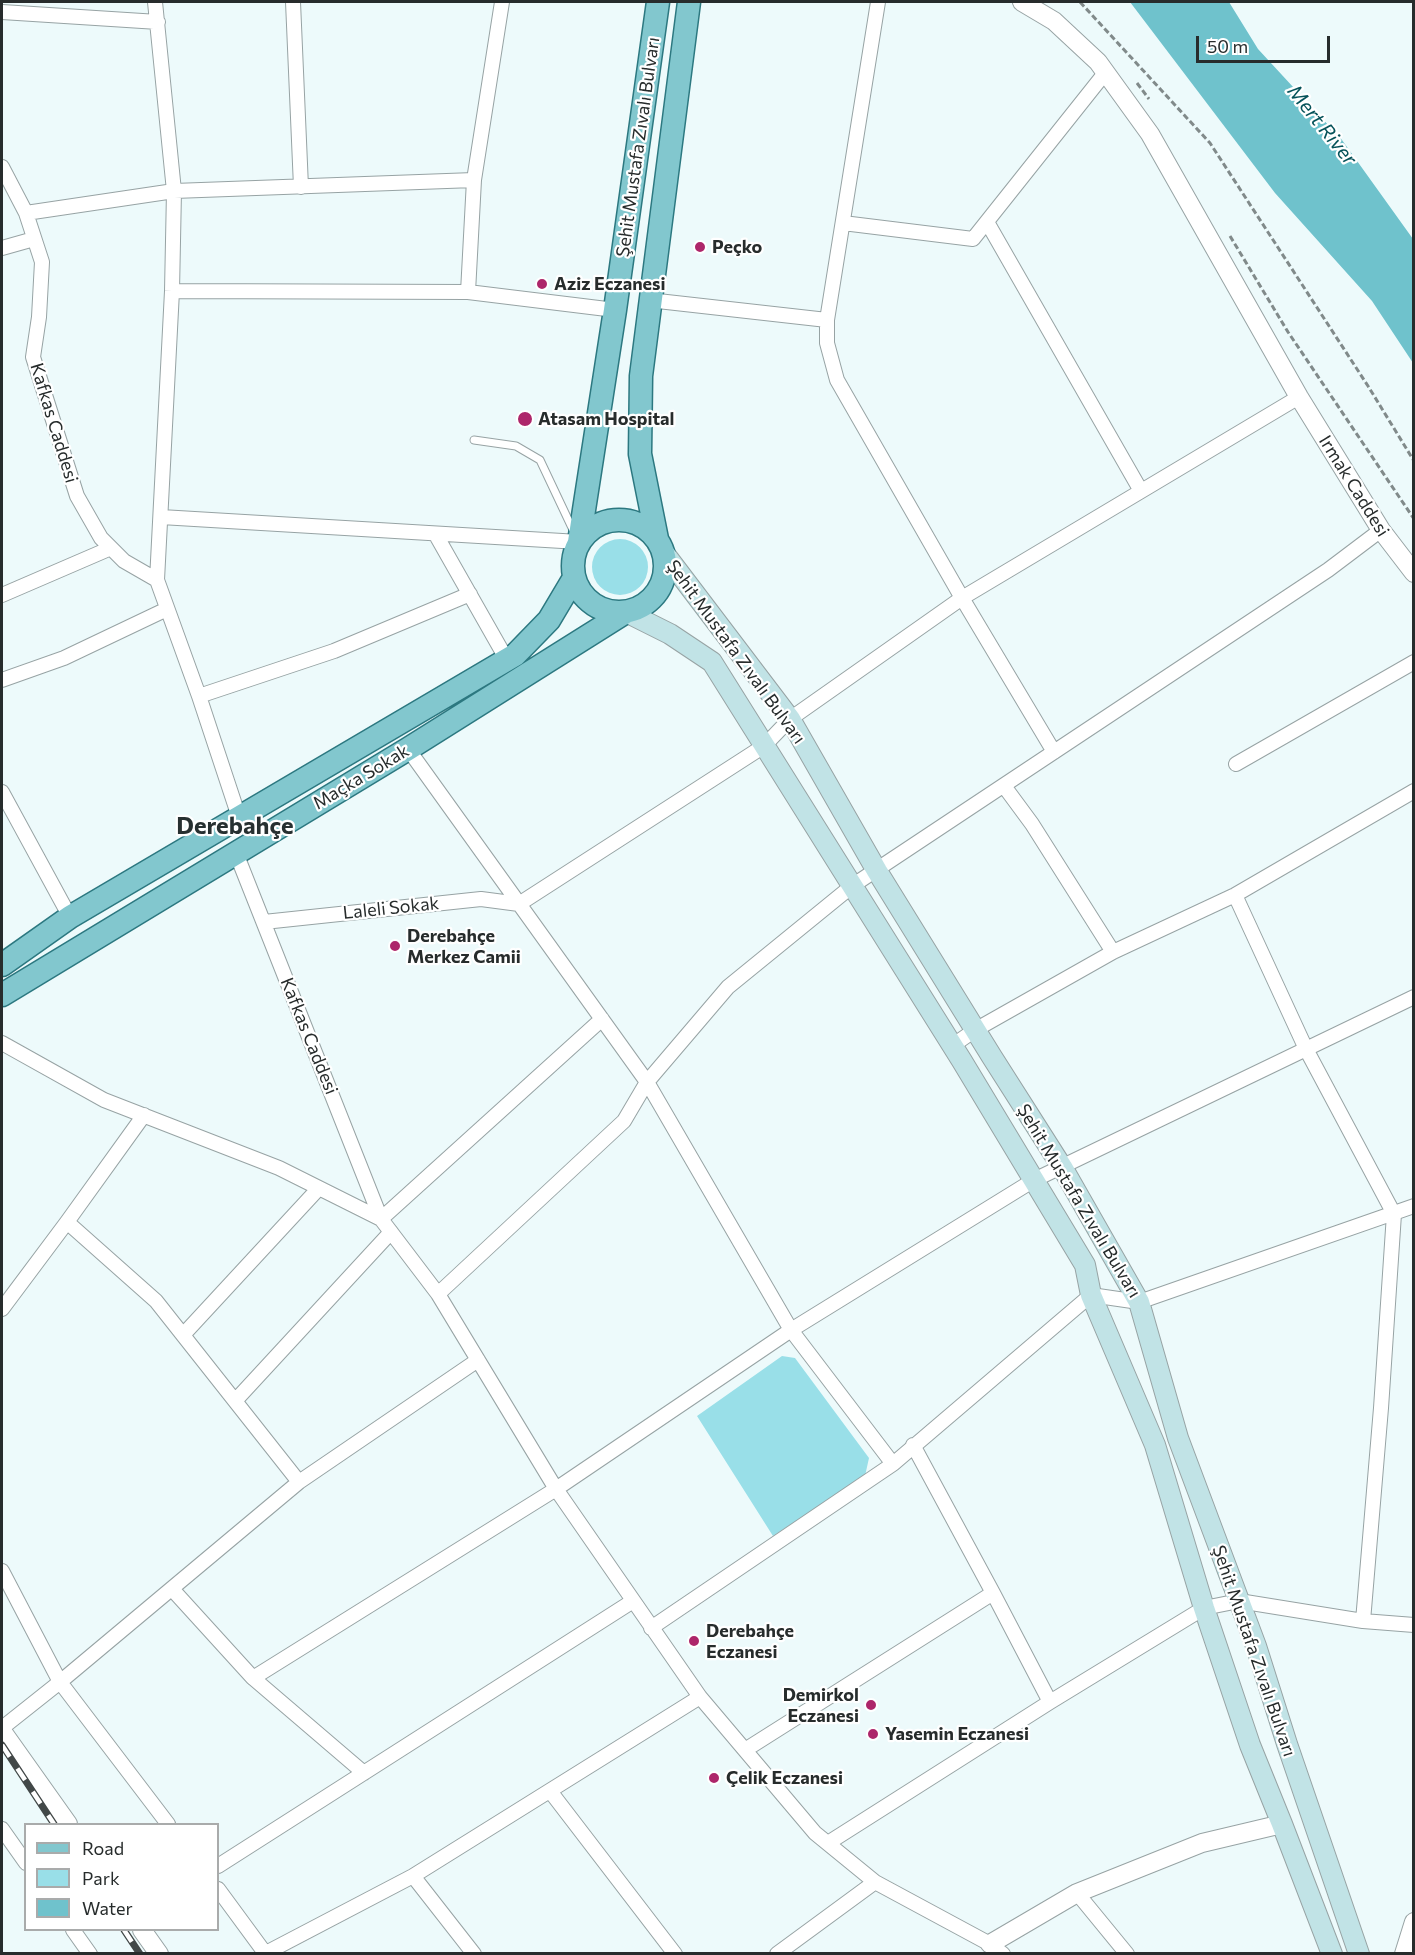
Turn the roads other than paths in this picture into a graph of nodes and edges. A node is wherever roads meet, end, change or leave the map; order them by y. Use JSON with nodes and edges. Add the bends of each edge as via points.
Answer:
{"nodes":[{"id":1,"x":155,"y":2,"type":"edge"},
{"id":2,"x":293,"y":2,"type":"edge"},
{"id":3,"x":502,"y":2,"type":"edge"},
{"id":4,"x":658,"y":2,"type":"edge"},
{"id":5,"x":689,"y":2,"type":"edge"},
{"id":6,"x":878,"y":2,"type":"edge"},
{"id":7,"x":1022,"y":2,"type":"edge"},
{"id":8,"x":2,"y":12,"type":"edge"},
{"id":9,"x":158,"y":22,"type":"junction"},
{"id":10,"x":1105,"y":73,"type":"junction"},
{"id":11,"x":2,"y":167,"type":"edge"},
{"id":12,"x":474,"y":180,"type":"junction"},
{"id":13,"x":301,"y":187,"type":"junction"},
{"id":14,"x":174,"y":191,"type":"junction"},
{"id":15,"x":26,"y":213,"type":"junction"},
{"id":16,"x":987,"y":222,"type":"junction"},
{"id":17,"x":843,"y":223,"type":"junction"},
{"id":18,"x":34,"y":239,"type":"junction"},
{"id":19,"x":2,"y":248,"type":"edge"},
{"id":20,"x":172,"y":291,"type":"junction"},
{"id":21,"x":468,"y":292,"type":"junction"},
{"id":22,"x":649,"y":300,"type":"junction"},
{"id":23,"x":615,"y":310,"type":"junction"},
{"id":24,"x":827,"y":320,"type":"junction"},
{"id":25,"x":1299,"y":397,"type":"junction"},
{"id":26,"x":474,"y":440,"type":"dead end"},
{"id":27,"x":1142,"y":491,"type":"junction"},
{"id":28,"x":161,"y":517,"type":"junction"},
{"id":29,"x":1381,"y":530,"type":"junction"},
{"id":30,"x":436,"y":535,"type":"junction"},
{"id":31,"x":579,"y":542,"type":"junction"},
{"id":32,"x":660,"y":546,"type":"junction"},
{"id":33,"x":111,"y":548,"type":"junction"},
{"id":34,"x":1413,"y":573,"type":"edge"},
{"id":35,"x":574,"y":578,"type":"junction"},
{"id":36,"x":157,"y":580,"type":"junction"},
{"id":37,"x":470,"y":594,"type":"junction"},
{"id":38,"x":2,"y":595,"type":"edge"},
{"id":39,"x":962,"y":598,"type":"junction"},
{"id":40,"x":167,"y":609,"type":"junction"},
{"id":41,"x":626,"y":612,"type":"junction"},
{"id":42,"x":507,"y":660,"type":"junction"},
{"id":43,"x":1413,"y":662,"type":"edge"},
{"id":44,"x":2,"y":680,"type":"edge"},
{"id":45,"x":199,"y":696,"type":"junction"},
{"id":46,"x":790,"y":719,"type":"junction"},
{"id":47,"x":764,"y":746,"type":"junction"},
{"id":48,"x":408,"y":749,"type":"junction"},
{"id":49,"x":1054,"y":752,"type":"junction"},
{"id":50,"x":1236,"y":764,"type":"dead end"},
{"id":51,"x":1004,"y":786,"type":"junction"},
{"id":52,"x":2,"y":792,"type":"edge"},
{"id":53,"x":1413,"y":792,"type":"edge"},
{"id":54,"x":239,"y":817,"type":"junction"},
{"id":55,"x":236,"y":853,"type":"junction"},
{"id":56,"x":877,"y":871,"type":"junction"},
{"id":57,"x":852,"y":886,"type":"junction"},
{"id":58,"x":1235,"y":895,"type":"junction"},
{"id":59,"x":519,"y":904,"type":"junction"},
{"id":60,"x":70,"y":917,"type":"junction"},
{"id":61,"x":264,"y":922,"type":"junction"},
{"id":62,"x":1113,"y":952,"type":"junction"},
{"id":63,"x":2,"y":965,"type":"edge"},
{"id":64,"x":2,"y":995,"type":"edge"},
{"id":65,"x":1413,"y":997,"type":"edge"},
{"id":66,"x":602,"y":1019,"type":"junction"},
{"id":67,"x":975,"y":1030,"type":"junction"},
{"id":68,"x":2,"y":1043,"type":"edge"},
{"id":69,"x":952,"y":1046,"type":"junction"},
{"id":70,"x":1306,"y":1049,"type":"junction"},
{"id":71,"x":647,"y":1082,"type":"junction"},
{"id":72,"x":144,"y":1115,"type":"junction"},
{"id":73,"x":1062,"y":1167,"type":"junction"},
{"id":74,"x":1034,"y":1180,"type":"junction"},
{"id":75,"x":319,"y":1188,"type":"junction"},
{"id":76,"x":1413,"y":1206,"type":"edge"},
{"id":77,"x":1394,"y":1214,"type":"junction"},
{"id":78,"x":381,"y":1219,"type":"junction"},
{"id":79,"x":67,"y":1222,"type":"junction"},
{"id":80,"x":391,"y":1232,"type":"junction"},
{"id":81,"x":438,"y":1294,"type":"junction"},
{"id":82,"x":1090,"y":1295,"type":"junction"},
{"id":83,"x":1139,"y":1302,"type":"junction"},
{"id":84,"x":2,"y":1309,"type":"edge"},
{"id":85,"x":790,"y":1330,"type":"junction"},
{"id":86,"x":183,"y":1335,"type":"junction"},
{"id":87,"x":478,"y":1360,"type":"junction"},
{"id":88,"x":235,"y":1401,"type":"junction"},
{"id":89,"x":913,"y":1445,"type":"junction"},
{"id":90,"x":893,"y":1464,"type":"junction"},
{"id":91,"x":299,"y":1482,"type":"junction"},
{"id":92,"x":556,"y":1489,"type":"junction"},
{"id":93,"x":2,"y":1571,"type":"edge"},
{"id":94,"x":171,"y":1589,"type":"junction"},
{"id":95,"x":993,"y":1593,"type":"junction"},
{"id":96,"x":633,"y":1601,"type":"junction"},
{"id":97,"x":1239,"y":1601,"type":"junction"},
{"id":98,"x":1204,"y":1608,"type":"junction"},
{"id":99,"x":1363,"y":1621,"type":"junction"},
{"id":100,"x":1413,"y":1625,"type":"edge"},
{"id":101,"x":651,"y":1628,"type":"junction"},
{"id":102,"x":253,"y":1678,"type":"junction"},
{"id":103,"x":60,"y":1682,"type":"junction"},
{"id":104,"x":700,"y":1697,"type":"junction"},
{"id":105,"x":1050,"y":1702,"type":"junction"},
{"id":106,"x":2,"y":1729,"type":"edge"},
{"id":107,"x":745,"y":1750,"type":"junction"},
{"id":108,"x":364,"y":1773,"type":"junction"},
{"id":109,"x":550,"y":1791,"type":"junction"},
{"id":110,"x":67,"y":1823,"type":"edge"},
{"id":111,"x":167,"y":1823,"type":"edge"},
{"id":112,"x":1282,"y":1824,"type":"junction"},
{"id":113,"x":2,"y":1829,"type":"edge"},
{"id":114,"x":828,"y":1843,"type":"junction"},
{"id":115,"x":24,"y":1860,"type":"edge"},
{"id":116,"x":219,"y":1865,"type":"edge"},
{"id":117,"x":413,"y":1876,"type":"junction"},
{"id":118,"x":875,"y":1882,"type":"junction"},
{"id":119,"x":219,"y":1890,"type":"edge"},
{"id":120,"x":1077,"y":1893,"type":"junction"},
{"id":121,"x":1413,"y":1922,"type":"edge"},
{"id":122,"x":74,"y":1931,"type":"edge"},
{"id":123,"x":143,"y":1931,"type":"edge"},
{"id":124,"x":996,"y":1948,"type":"edge"},
{"id":125,"x":90,"y":1953,"type":"edge"},
{"id":126,"x":159,"y":1953,"type":"edge"},
{"id":127,"x":265,"y":1953,"type":"edge"},
{"id":128,"x":474,"y":1953,"type":"edge"},
{"id":129,"x":675,"y":1953,"type":"edge"},
{"id":130,"x":777,"y":1953,"type":"edge"},
{"id":131,"x":1127,"y":1953,"type":"edge"},
{"id":132,"x":1332,"y":1953,"type":"edge"},
{"id":133,"x":1359,"y":1953,"type":"edge"},
{"id":134,"x":1404,"y":1953,"type":"edge"}],
"edges":[{"from":1,"to":9,"type":"street"},
{"from":2,"to":13,"type":"street"},
{"from":3,"to":12,"type":"street"},
{"from":4,"to":23,"type":"main road","name":"Şehit Mustafa Zıvalı Bulvarı"},
{"from":5,"to":22,"type":"main road","name":"Şehit Mustafa Zıvalı Bulvarı"},
{"from":6,"to":17,"type":"street"},
{"from":7,"to":10,"type":"street","name":"Irmak Caddesi","via":[[1054,21]]},
{"from":8,"to":9,"type":"street"},
{"from":9,"to":14,"type":"street"},
{"from":10,"to":16,"type":"street"},
{"from":10,"to":25,"type":"street","name":"Irmak Caddesi","via":[[1150,135]]},
{"from":11,"to":15,"type":"street","name":"Kafkas Caddesi"},
{"from":12,"to":13,"type":"street"},
{"from":12,"to":21,"type":"street"},
{"from":13,"to":14,"type":"street"},
{"from":14,"to":15,"type":"street"},
{"from":14,"to":20,"type":"street"},
{"from":15,"to":18,"type":"street","name":"Kafkas Caddesi"},
{"from":16,"to":17,"type":"street","via":[[973,239]]},
{"from":16,"to":27,"type":"street"},
{"from":17,"to":24,"type":"street"},
{"from":18,"to":19,"type":"street"},
{"from":18,"to":33,"type":"street","name":"Kafkas Caddesi","via":[[42,262],[33,357],[77,496]]},
{"from":20,"to":21,"type":"street"},
{"from":20,"to":28,"type":"street"},
{"from":21,"to":23,"type":"street"},
{"from":22,"to":24,"type":"street"},
{"from":22,"to":32,"type":"main road","name":"Şehit Mustafa Zıvalı Bulvarı","via":[[641,376],[639,454]]},
{"from":23,"to":31,"type":"main road","name":"Şehit Mustafa Zıvalı Bulvarı"},
{"from":24,"to":39,"type":"street","via":[[827,343],[837,380]]},
{"from":25,"to":27,"type":"street"},
{"from":25,"to":29,"type":"street","name":"Irmak Caddesi"},
{"from":26,"to":31,"type":"lane","via":[[516,446],[540,460]]},
{"from":27,"to":39,"type":"street"},
{"from":28,"to":30,"type":"street"},
{"from":28,"to":36,"type":"street"},
{"from":29,"to":34,"type":"street","name":"Irmak Caddesi"},
{"from":29,"to":49,"type":"street","via":[[1328,570]]},
{"from":30,"to":31,"type":"street"},
{"from":30,"to":37,"type":"street"},
{"from":31,"to":32,"type":"main road","via":[[602,523],[617,519],[646,528]]},
{"from":31,"to":35,"type":"main road","via":[[572,566]]},
{"from":32,"to":41,"type":"main road","via":[[666,569],[662,584],[654,598],[641,608]]},
{"from":32,"to":46,"type":"main road","name":"Şehit Mustafa Zıvalı Bulvarı"},
{"from":33,"to":36,"type":"street","name":"Kafkas Caddesi","via":[[124,561]]},
{"from":33,"to":38,"type":"street"},
{"from":35,"to":41,"type":"main road","via":[[579,591],[599,609]]},
{"from":35,"to":42,"type":"main road","name":"Maçka Sokak","via":[[549,620]]},
{"from":36,"to":40,"type":"street"},
{"from":37,"to":42,"type":"street"},
{"from":37,"to":45,"type":"street","via":[[334,651]]},
{"from":39,"to":46,"type":"street"},
{"from":39,"to":49,"type":"street"},
{"from":40,"to":44,"type":"street","via":[[64,658]]},
{"from":40,"to":45,"type":"street"},
{"from":41,"to":47,"type":"main road","name":"Şehit Mustafa Zıvalı Bulvarı","via":[[670,634],[712,662]]},
{"from":41,"to":48,"type":"main road","name":"Maçka Sokak"},
{"from":42,"to":54,"type":"main road","name":"Maçka Sokak"},
{"from":43,"to":50,"type":"street"},
{"from":45,"to":54,"type":"street"},
{"from":46,"to":47,"type":"street"},
{"from":46,"to":56,"type":"main road","name":"Şehit Mustafa Zıvalı Bulvarı"},
{"from":47,"to":57,"type":"main road","name":"Şehit Mustafa Zıvalı Bulvarı"},
{"from":47,"to":59,"type":"street"},
{"from":48,"to":55,"type":"main road","name":"Maçka Sokak"},
{"from":48,"to":59,"type":"street"},
{"from":49,"to":51,"type":"street"},
{"from":51,"to":56,"type":"street"},
{"from":51,"to":62,"type":"street"},
{"from":52,"to":60,"type":"street"},
{"from":53,"to":58,"type":"street"},
{"from":54,"to":60,"type":"main road","name":"Maçka Sokak"},
{"from":55,"to":61,"type":"street","name":"Kafkas Caddesi"},
{"from":55,"to":64,"type":"main road","name":"Maçka Sokak"},
{"from":56,"to":57,"type":"street"},
{"from":56,"to":67,"type":"main road","name":"Şehit Mustafa Zıvalı Bulvarı"},
{"from":57,"to":69,"type":"main road","name":"Şehit Mustafa Zıvalı Bulvarı"},
{"from":57,"to":71,"type":"street","via":[[728,987]]},
{"from":58,"to":62,"type":"street"},
{"from":58,"to":70,"type":"street"},
{"from":59,"to":61,"type":"street","name":"Laleli Sokak","via":[[481,899]]},
{"from":59,"to":66,"type":"street"},
{"from":60,"to":63,"type":"main road","name":"Maçka Sokak"},
{"from":61,"to":78,"type":"street","name":"Kafkas Caddesi"},
{"from":62,"to":67,"type":"street"},
{"from":65,"to":70,"type":"street"},
{"from":66,"to":71,"type":"street"},
{"from":66,"to":78,"type":"street"},
{"from":67,"to":69,"type":"street"},
{"from":67,"to":73,"type":"main road","name":"Şehit Mustafa Zıvalı Bulvarı"},
{"from":68,"to":72,"type":"street","via":[[104,1100]]},
{"from":69,"to":74,"type":"main road","name":"Şehit Mustafa Zıvalı Bulvarı"},
{"from":70,"to":73,"type":"street"},
{"from":70,"to":77,"type":"street"},
{"from":71,"to":81,"type":"street","via":[[624,1121]]},
{"from":71,"to":85,"type":"street"},
{"from":72,"to":75,"type":"street","via":[[279,1168]]},
{"from":72,"to":79,"type":"street"},
{"from":73,"to":74,"type":"street"},
{"from":73,"to":83,"type":"main road","name":"Şehit Mustafa Zıvalı Bulvarı"},
{"from":74,"to":82,"type":"main road","name":"Şehit Mustafa Zıvalı Bulvarı","via":[[1085,1265]]},
{"from":74,"to":85,"type":"street"},
{"from":75,"to":78,"type":"street"},
{"from":75,"to":86,"type":"street"},
{"from":76,"to":77,"type":"street"},
{"from":77,"to":83,"type":"street"},
{"from":77,"to":99,"type":"street"},
{"from":78,"to":80,"type":"street"},
{"from":79,"to":84,"type":"street"},
{"from":79,"to":86,"type":"street","via":[[156,1301]]},
{"from":80,"to":81,"type":"street"},
{"from":80,"to":88,"type":"street"},
{"from":81,"to":87,"type":"street"},
{"from":82,"to":83,"type":"street"},
{"from":82,"to":89,"type":"street"},
{"from":82,"to":98,"type":"main road","name":"Şehit Mustafa Zıvalı Bulvarı","via":[[1155,1445]]},
{"from":83,"to":97,"type":"main road","name":"Şehit Mustafa Zıvalı Bulvarı","via":[[1178,1438]]},
{"from":85,"to":90,"type":"street"},
{"from":85,"to":92,"type":"street"},
{"from":86,"to":88,"type":"street"},
{"from":87,"to":91,"type":"street"},
{"from":87,"to":92,"type":"street"},
{"from":88,"to":91,"type":"street"},
{"from":89,"to":90,"type":"street"},
{"from":89,"to":95,"type":"street"},
{"from":90,"to":101,"type":"street"},
{"from":91,"to":94,"type":"street"},
{"from":92,"to":96,"type":"street"},
{"from":92,"to":102,"type":"street"},
{"from":93,"to":103,"type":"street"},
{"from":94,"to":102,"type":"street"},
{"from":94,"to":103,"type":"street"},
{"from":95,"to":105,"type":"street"},
{"from":95,"to":107,"type":"street"},
{"from":96,"to":101,"type":"street"},
{"from":96,"to":108,"type":"street"},
{"from":97,"to":98,"type":"street"},
{"from":97,"to":99,"type":"street"},
{"from":97,"to":133,"type":"main road","name":"Şehit Mustafa Zıvalı Bulvarı"},
{"from":98,"to":105,"type":"street"},
{"from":98,"to":112,"type":"main road","name":"Şehit Mustafa Zıvalı Bulvarı","via":[[1250,1745]]},
{"from":99,"to":100,"type":"street"},
{"from":101,"to":104,"type":"street"},
{"from":102,"to":108,"type":"street"},
{"from":103,"to":106,"type":"street"},
{"from":103,"to":111,"type":"street"},
{"from":104,"to":107,"type":"street"},
{"from":104,"to":109,"type":"street"},
{"from":105,"to":114,"type":"street"},
{"from":106,"to":110,"type":"street"},
{"from":107,"to":114,"type":"street","via":[[815,1833]]},
{"from":108,"to":116,"type":"street"},
{"from":109,"to":117,"type":"street"},
{"from":109,"to":129,"type":"street"},
{"from":112,"to":120,"type":"street","via":[[1202,1843]]},
{"from":112,"to":132,"type":"main road","name":"Şehit Mustafa Zıvalı Bulvarı"},
{"from":113,"to":115,"type":"street"},
{"from":114,"to":118,"type":"street"},
{"from":117,"to":127,"type":"street"},
{"from":117,"to":128,"type":"street"},
{"from":118,"to":124,"type":"street"},
{"from":118,"to":130,"type":"street"},
{"from":119,"to":127,"type":"street"},
{"from":120,"to":124,"type":"street"},
{"from":120,"to":131,"type":"street"},
{"from":121,"to":134,"type":"street"},
{"from":122,"to":125,"type":"street"},
{"from":123,"to":126,"type":"street"}]}
